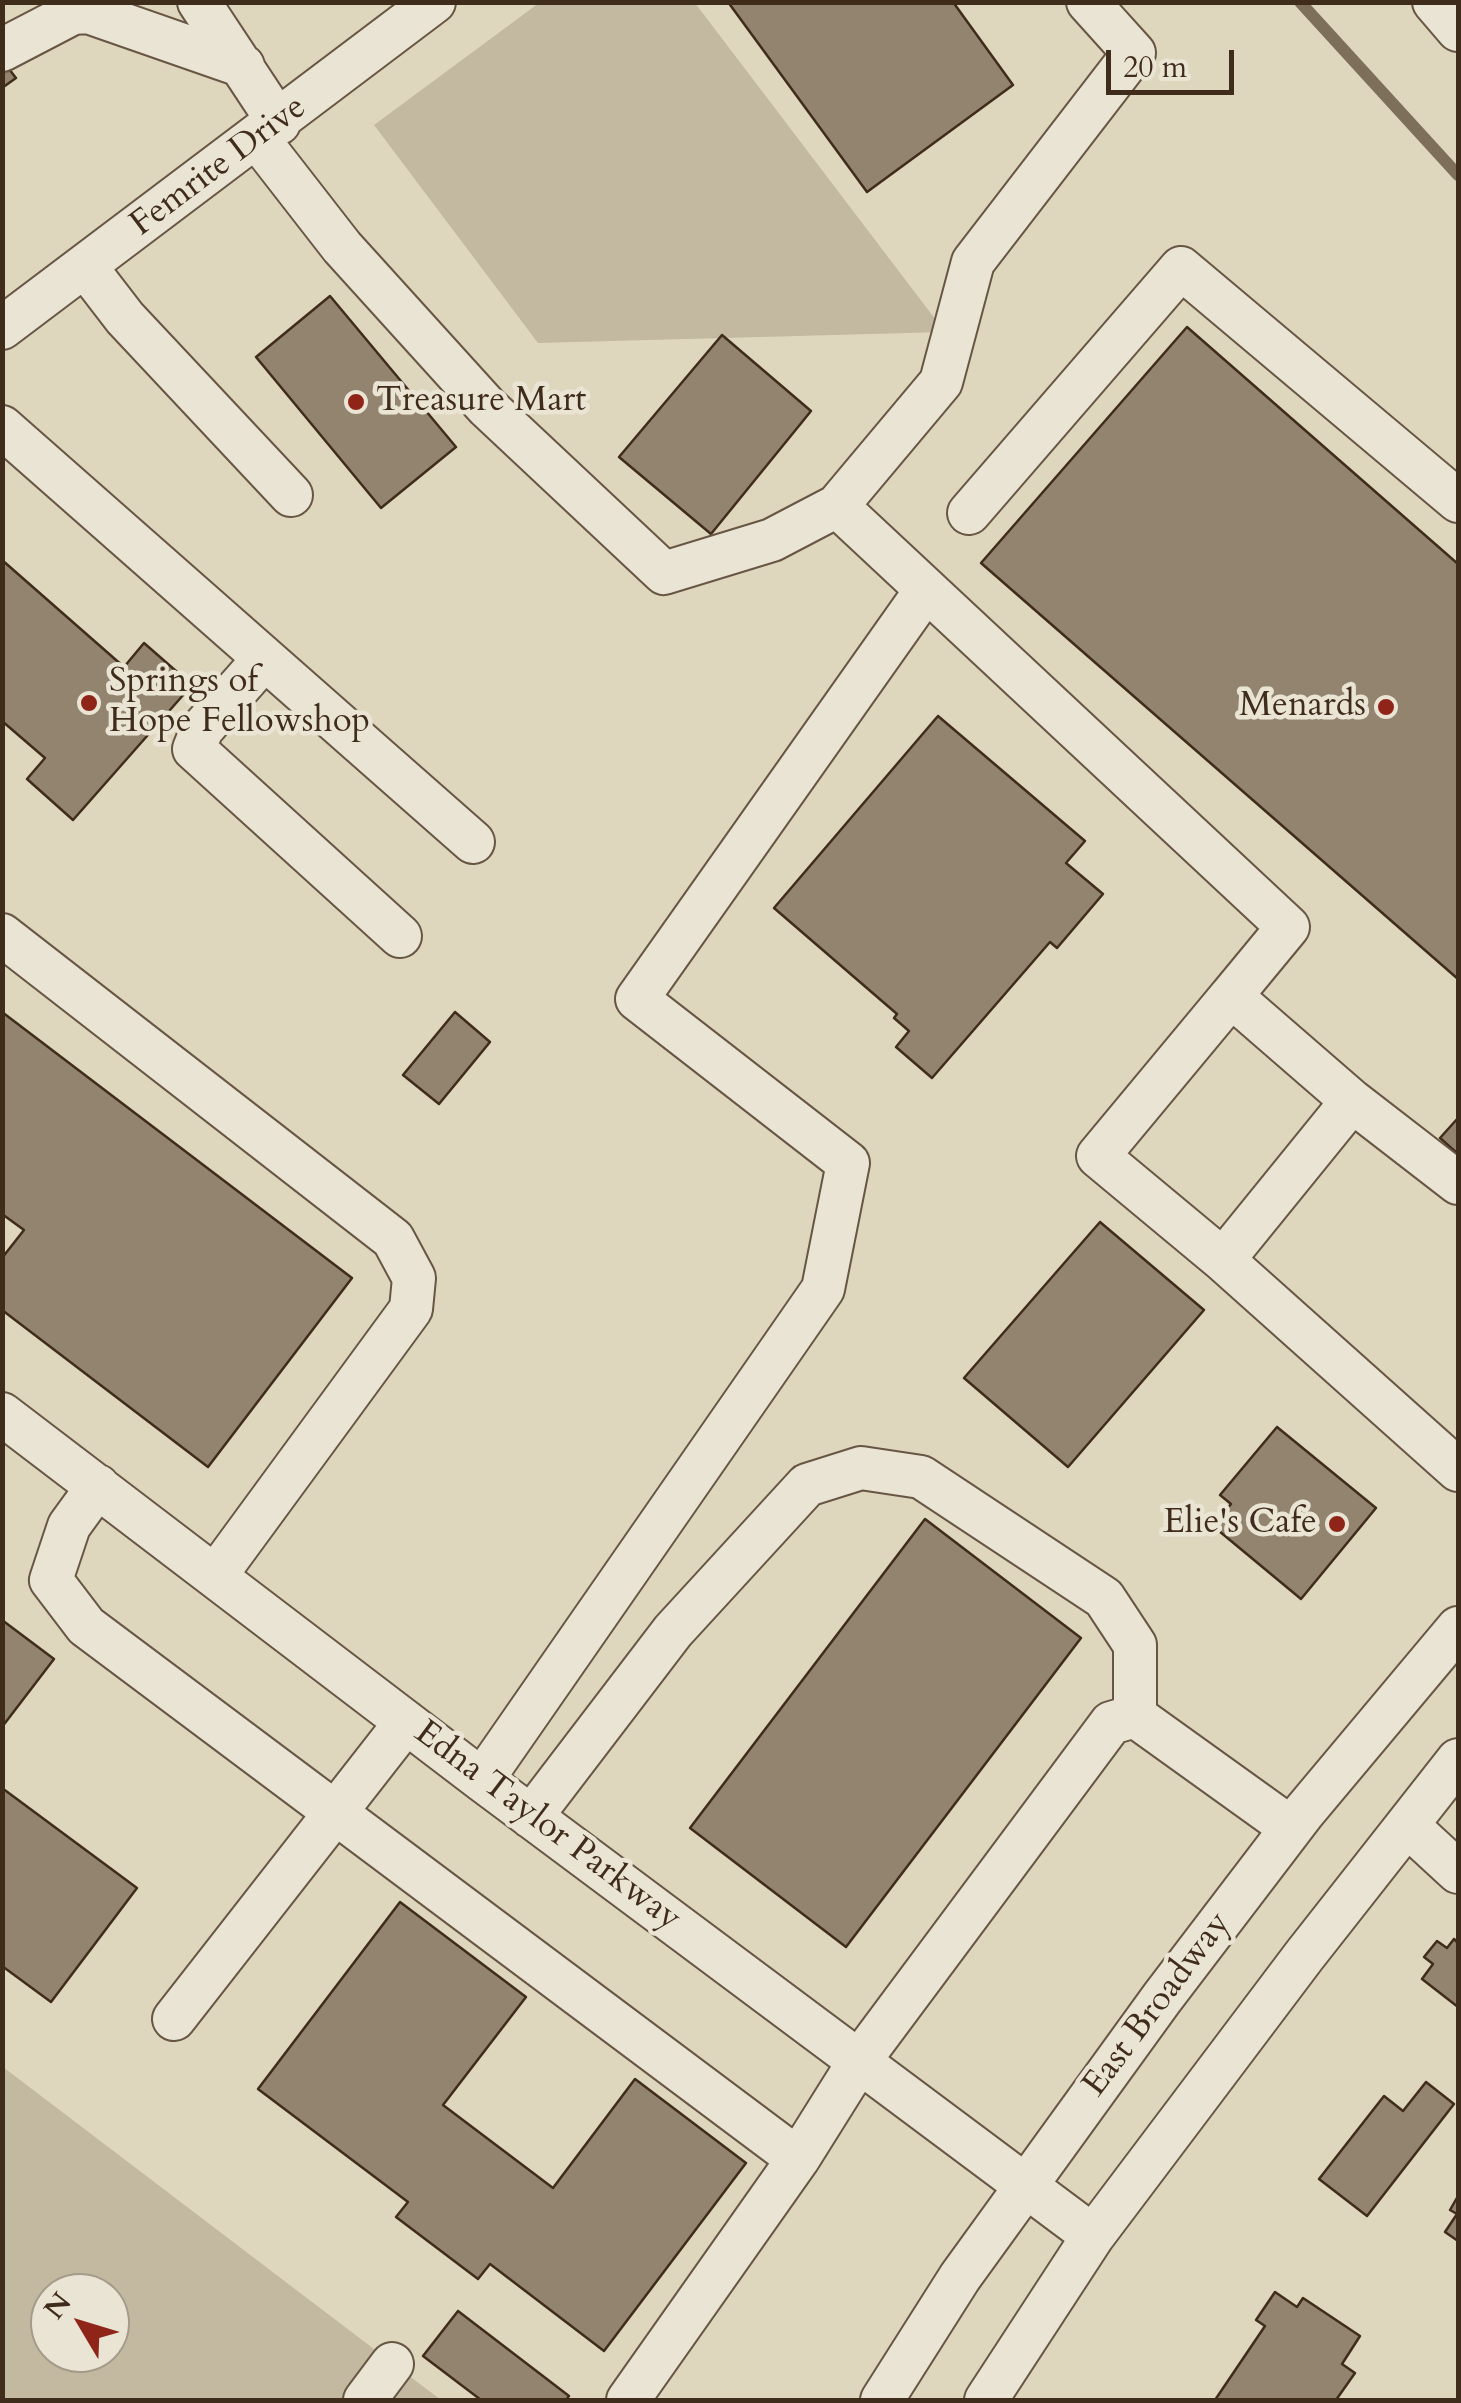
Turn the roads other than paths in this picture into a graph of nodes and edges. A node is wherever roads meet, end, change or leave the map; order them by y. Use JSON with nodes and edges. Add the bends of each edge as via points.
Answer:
{"nodes":[{"id":1,"x":199,"y":2,"type":"edge"},
{"id":2,"x":434,"y":2,"type":"edge"},
{"id":3,"x":1088,"y":2,"type":"edge"},
{"id":4,"x":1434,"y":2,"type":"edge"},
{"id":5,"x":1458,"y":30,"type":"edge"},
{"id":6,"x":2,"y":50,"type":"edge"},
{"id":7,"x":243,"y":66,"type":"junction"},
{"id":8,"x":268,"y":131,"type":"junction"},
{"id":9,"x":85,"y":266,"type":"junction"},
{"id":10,"x":2,"y":328,"type":"edge"},
{"id":11,"x":2,"y":427,"type":"edge"},
{"id":12,"x":291,"y":495,"type":"dead end"},
{"id":13,"x":1458,"y":501,"type":"edge"},
{"id":14,"x":837,"y":506,"type":"junction"},
{"id":15,"x":969,"y":513,"type":"dead end"},
{"id":16,"x":926,"y":590,"type":"junction"},
{"id":17,"x":264,"y":659,"type":"junction"},
{"id":18,"x":473,"y":842,"type":"dead end"},
{"id":19,"x":2,"y":935,"type":"edge"},
{"id":20,"x":400,"y":936,"type":"dead end"},
{"id":21,"x":1231,"y":996,"type":"junction"},
{"id":22,"x":1352,"y":1101,"type":"junction"},
{"id":23,"x":1458,"y":1183,"type":"edge"},
{"id":24,"x":1223,"y":1260,"type":"junction"},
{"id":25,"x":2,"y":1414,"type":"edge"},
{"id":26,"x":1458,"y":1470,"type":"edge"},
{"id":27,"x":98,"y":1486,"type":"junction"},
{"id":28,"x":216,"y":1575,"type":"junction"},
{"id":29,"x":1458,"y":1628,"type":"edge"},
{"id":30,"x":1135,"y":1716,"type":"junction"},
{"id":31,"x":406,"y":1722,"type":"junction"},
{"id":32,"x":1458,"y":1760,"type":"edge"},
{"id":33,"x":482,"y":1780,"type":"junction"},
{"id":34,"x":334,"y":1815,"type":"junction"},
{"id":35,"x":531,"y":1817,"type":"junction"},
{"id":36,"x":1406,"y":1825,"type":"junction"},
{"id":37,"x":1291,"y":1828,"type":"junction"},
{"id":38,"x":1458,"y":1872,"type":"edge"},
{"id":39,"x":174,"y":2019,"type":"dead end"},
{"id":40,"x":860,"y":2060,"type":"junction"},
{"id":41,"x":798,"y":2159,"type":"junction"},
{"id":42,"x":1026,"y":2184,"type":"junction"},
{"id":43,"x":1094,"y":2236,"type":"junction"},
{"id":44,"x":392,"y":2364,"type":"dead end"},
{"id":45,"x":365,"y":2400,"type":"edge"},
{"id":46,"x":628,"y":2400,"type":"edge"},
{"id":47,"x":882,"y":2400,"type":"edge"},
{"id":48,"x":986,"y":2400,"type":"edge"}],
"edges":[{"from":1,"to":7,"type":"street"},
{"from":2,"to":8,"type":"street","name":"Femrite Drive"},
{"from":3,"to":14,"type":"street","via":[[1134,53],[973,262],[940,382]]},
{"from":4,"to":5,"type":"street"},
{"from":6,"to":7,"type":"street","via":[[88,12]]},
{"from":7,"to":8,"type":"street"},
{"from":8,"to":9,"type":"street","name":"Femrite Drive"},
{"from":8,"to":14,"type":"street","via":[[342,246],[488,407],[664,573],[772,540]]},
{"from":9,"to":10,"type":"street","name":"Femrite Drive"},
{"from":9,"to":12,"type":"street","via":[[125,318]]},
{"from":11,"to":17,"type":"street"},
{"from":13,"to":15,"type":"street","via":[[1181,268]]},
{"from":14,"to":16,"type":"street"},
{"from":16,"to":21,"type":"street","via":[[1288,926]]},
{"from":16,"to":33,"type":"street","via":[[636,999],[848,1163],[822,1289]]},
{"from":17,"to":18,"type":"street"},
{"from":17,"to":20,"type":"street","via":[[202,729],[194,748]]},
{"from":19,"to":28,"type":"street","via":[[393,1239],[414,1278],[411,1309]]},
{"from":21,"to":22,"type":"street"},
{"from":21,"to":24,"type":"street","via":[[1098,1156]]},
{"from":22,"to":23,"type":"street"},
{"from":22,"to":24,"type":"street"},
{"from":24,"to":26,"type":"street"},
{"from":25,"to":27,"type":"street","name":"Edna Taylor Parkway"},
{"from":27,"to":28,"type":"street","name":"Edna Taylor Parkway"},
{"from":27,"to":34,"type":"street","via":[[69,1526],[51,1580],[86,1626]]},
{"from":28,"to":31,"type":"street","name":"Edna Taylor Parkway"},
{"from":29,"to":37,"type":"street","name":"East Broadway"},
{"from":30,"to":35,"type":"street","via":[[1135,1646],[1104,1598],[921,1477],[861,1468],[806,1485],[673,1630]]},
{"from":30,"to":37,"type":"street"},
{"from":30,"to":40,"type":"street","via":[[1111,1723]]},
{"from":31,"to":33,"type":"street","name":"Edna Taylor Parkway"},
{"from":31,"to":34,"type":"street"},
{"from":32,"to":36,"type":"street"},
{"from":33,"to":35,"type":"street","name":"Edna Taylor Parkway"},
{"from":34,"to":39,"type":"street"},
{"from":34,"to":41,"type":"street"},
{"from":35,"to":40,"type":"street","name":"Edna Taylor Parkway"},
{"from":36,"to":38,"type":"street"},
{"from":36,"to":43,"type":"street"},
{"from":37,"to":42,"type":"street","name":"East Broadway"},
{"from":40,"to":41,"type":"street"},
{"from":40,"to":42,"type":"street","name":"Edna Taylor Parkway"},
{"from":41,"to":46,"type":"street"},
{"from":42,"to":43,"type":"street","name":"Edna Taylor Parkway"},
{"from":42,"to":47,"type":"street","name":"East Broadway"},
{"from":43,"to":48,"type":"street"},
{"from":44,"to":45,"type":"street"}]}
